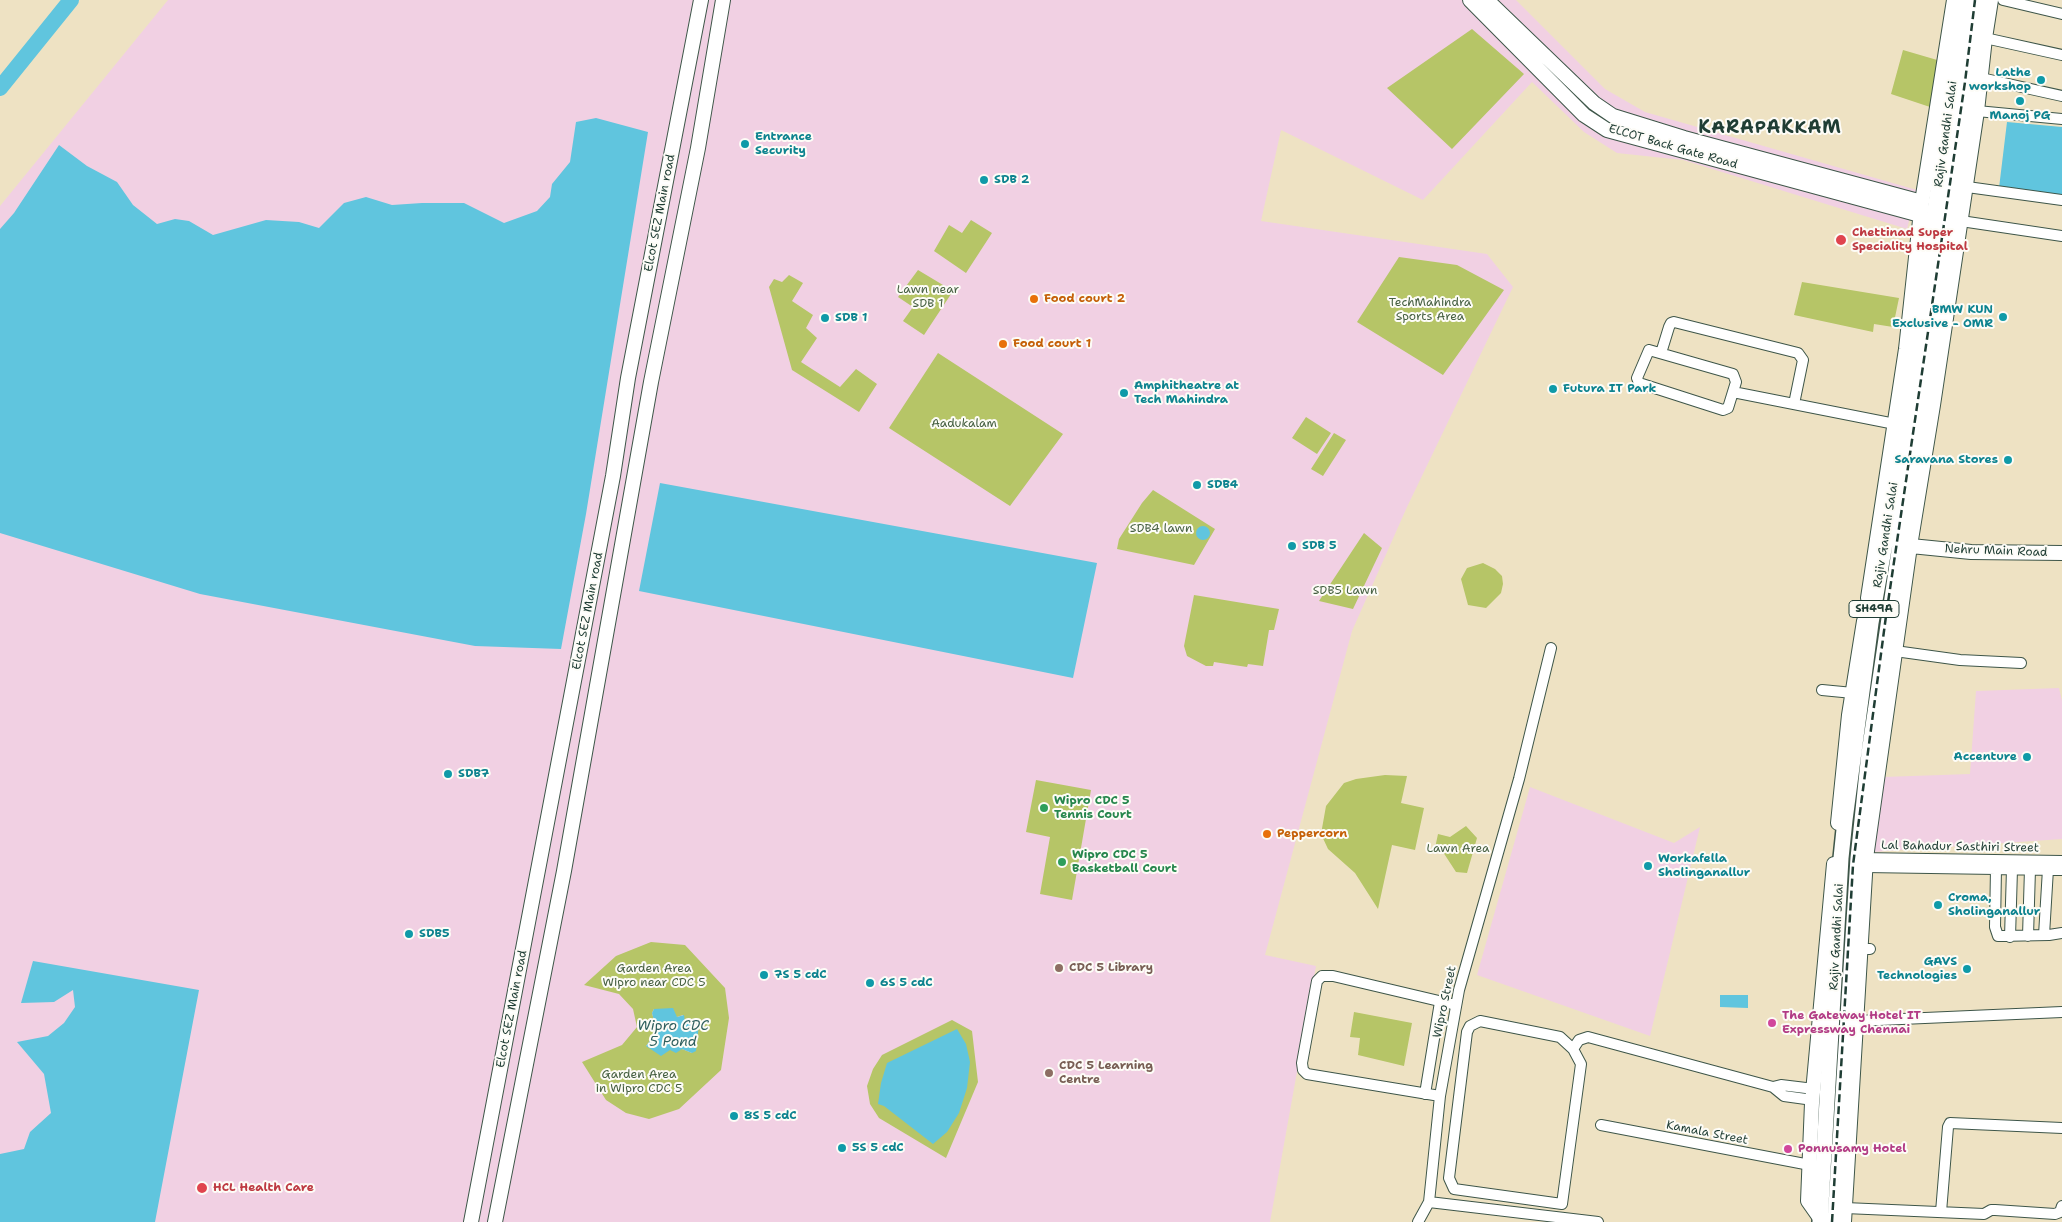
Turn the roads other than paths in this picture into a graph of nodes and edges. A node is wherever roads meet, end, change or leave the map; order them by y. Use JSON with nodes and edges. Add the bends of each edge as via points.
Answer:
{"nodes":[{"id":1,"x":701,"y":0,"type":"edge"},
{"id":2,"x":723,"y":0,"type":"edge"},
{"id":3,"x":1470,"y":0,"type":"edge"},
{"id":4,"x":1486,"y":0,"type":"edge"},
{"id":5,"x":1954,"y":0,"type":"edge"},
{"id":6,"x":1966,"y":0,"type":"edge"},
{"id":7,"x":1981,"y":0,"type":"edge"},
{"id":8,"x":1991,"y":0,"type":"edge"},
{"id":9,"x":2003,"y":0,"type":"edge"},
{"id":10,"x":2062,"y":14,"type":"edge"},
{"id":11,"x":1985,"y":38,"type":"junction"},
{"id":12,"x":2062,"y":55,"type":"edge"},
{"id":13,"x":1536,"y":56,"type":"junction"},
{"id":14,"x":1981,"y":78,"type":"junction"},
{"id":15,"x":2062,"y":96,"type":"edge"},
{"id":16,"x":1977,"y":111,"type":"junction"},
{"id":17,"x":2062,"y":119,"type":"edge"},
{"id":18,"x":1959,"y":186,"type":"junction"},
{"id":19,"x":2062,"y":200,"type":"edge"},
{"id":20,"x":1921,"y":209,"type":"junction"},
{"id":21,"x":1961,"y":221,"type":"junction"},
{"id":22,"x":2062,"y":236,"type":"edge"},
{"id":23,"x":1661,"y":353,"type":"junction"},
{"id":24,"x":1734,"y":389,"type":"junction"},
{"id":25,"x":1795,"y":399,"type":"junction"},
{"id":26,"x":1895,"y":421,"type":"junction"},
{"id":27,"x":1905,"y":545,"type":"junction"},
{"id":28,"x":2062,"y":553,"type":"edge"},
{"id":29,"x":582,"y":641,"type":"junction"},
{"id":30,"x":604,"y":643,"type":"junction"},
{"id":31,"x":1552,"y":648,"type":"dead end"},
{"id":32,"x":1895,"y":650,"type":"junction"},
{"id":33,"x":2021,"y":663,"type":"dead end"},
{"id":34,"x":1822,"y":690,"type":"dead end"},
{"id":35,"x":1857,"y":694,"type":"junction"},
{"id":36,"x":1877,"y":697,"type":"junction"},
{"id":37,"x":2062,"y":861,"type":"edge"},
{"id":38,"x":1862,"y":863,"type":"junction"},
{"id":39,"x":1996,"y":868,"type":"junction"},
{"id":40,"x":1840,"y":869,"type":"junction"},
{"id":41,"x":2012,"y":869,"type":"junction"},
{"id":42,"x":2030,"y":869,"type":"junction"},
{"id":43,"x":2048,"y":869,"type":"junction"},
{"id":44,"x":2062,"y":870,"type":"edge"},
{"id":45,"x":2062,"y":933,"type":"edge"},
{"id":46,"x":2010,"y":936,"type":"junction"},
{"id":47,"x":2028,"y":936,"type":"junction"},
{"id":48,"x":2044,"y":936,"type":"junction"},
{"id":49,"x":1834,"y":982,"type":"junction"},
{"id":50,"x":1850,"y":983,"type":"junction"},
{"id":51,"x":1440,"y":1002,"type":"junction"},
{"id":52,"x":1456,"y":1006,"type":"junction"},
{"id":53,"x":2062,"y":1012,"type":"edge"},
{"id":54,"x":1832,"y":1013,"type":"junction"},
{"id":55,"x":1851,"y":1027,"type":"junction"},
{"id":56,"x":1573,"y":1049,"type":"junction"},
{"id":57,"x":1425,"y":1094,"type":"junction"},
{"id":58,"x":1813,"y":1094,"type":"junction"},
{"id":59,"x":1440,"y":1096,"type":"junction"},
{"id":60,"x":1601,"y":1125,"type":"dead end"},
{"id":61,"x":2062,"y":1128,"type":"edge"},
{"id":62,"x":1810,"y":1165,"type":"junction"},
{"id":63,"x":1429,"y":1202,"type":"junction"},
{"id":64,"x":1562,"y":1204,"type":"junction"},
{"id":65,"x":2062,"y":1206,"type":"edge"},
{"id":66,"x":1941,"y":1212,"type":"junction"},
{"id":67,"x":1844,"y":1215,"type":"edge"},
{"id":68,"x":1560,"y":1218,"type":"junction"},
{"id":69,"x":1820,"y":1220,"type":"edge"},
{"id":70,"x":471,"y":1222,"type":"edge"},
{"id":71,"x":495,"y":1222,"type":"edge"},
{"id":72,"x":1418,"y":1222,"type":"edge"},
{"id":73,"x":1598,"y":1222,"type":"edge"},
{"id":74,"x":1835,"y":1222,"type":"edge"}],
"edges":[{"from":1,"to":29,"type":"street","name":"Elcot SEZ Main road","via":[[628,378]]},
{"from":2,"to":30,"type":"street","name":"Elcot SEZ Main road"},
{"from":3,"to":13,"type":"street","name":"ELCOT Back Gate Road"},
{"from":4,"to":13,"type":"street","name":"ELCOT Back Gate Road"},
{"from":5,"to":20,"type":"street"},
{"from":6,"to":35,"type":"main road","name":"Rajiv Gandhi Salai","number":"SH49A"},
{"from":7,"to":18,"type":"main road","name":"Rajiv Gandhi Salai","number":"SH49A"},
{"from":8,"to":11,"type":"street"},
{"from":9,"to":10,"type":"street"},
{"from":11,"to":12,"type":"street"},
{"from":11,"to":14,"type":"street"},
{"from":13,"to":20,"type":"street","name":"ELCOT Back Gate Road","via":[[1613,116]]},
{"from":14,"to":15,"type":"street"},
{"from":14,"to":16,"type":"street"},
{"from":16,"to":17,"type":"street"},
{"from":16,"to":18,"type":"street"},
{"from":18,"to":19,"type":"street"},
{"from":18,"to":21,"type":"street"},
{"from":18,"to":27,"type":"main road","name":"Rajiv Gandhi Salai","number":"SH49A"},
{"from":20,"to":26,"type":"street"},
{"from":21,"to":22,"type":"street"},
{"from":21,"to":27,"type":"street","via":[[1933,405]]},
{"from":23,"to":24,"type":"street","via":[[1733,374],[1736,378]]},
{"from":23,"to":24,"type":"street","via":[[1649,350],[1646,353],[1638,384],[1723,410],[1728,408]]},
{"from":23,"to":25,"type":"street","via":[[1669,327],[1674,322],[1798,353],[1803,360]]},
{"from":24,"to":25,"type":"street"},
{"from":24,"to":26,"type":"street"},
{"from":25,"to":26,"type":"street"},
{"from":26,"to":35,"type":"street"},
{"from":27,"to":28,"type":"street","name":"Nehru Main Road","via":[[1971,552]]},
{"from":27,"to":32,"type":"street"},
{"from":27,"to":36,"type":"main road","name":"Rajiv Gandhi Salai","number":"SH49A"},
{"from":29,"to":30,"type":"street"},
{"from":29,"to":70,"type":"street","name":"Elcot SEZ Main road"},
{"from":30,"to":71,"type":"street","name":"Elcot SEZ Main road"},
{"from":31,"to":52,"type":"street","name":"Wipro Street"},
{"from":32,"to":33,"type":"street","via":[[1960,660]]},
{"from":32,"to":38,"type":"street"},
{"from":34,"to":35,"type":"street"},
{"from":35,"to":36,"type":"main road"},
{"from":35,"to":40,"type":"main road","name":"Rajiv Gandhi Salai","number":"SH49A"},
{"from":35,"to":58,"type":"street","via":[[1840,791]]},
{"from":36,"to":38,"type":"main road","name":"Rajiv Gandhi Salai","number":"SH49A","via":[[1869,754]]},
{"from":37,"to":38,"type":"street","name":"Lal Bahadur Sasthiri Street"},
{"from":38,"to":39,"type":"street"},
{"from":38,"to":40,"type":"main road"},
{"from":38,"to":50,"type":"main road","name":"Rajiv Gandhi Salai","number":"SH49A"},
{"from":38,"to":55,"type":"street","via":[[1865,949]]},
{"from":39,"to":41,"type":"street"},
{"from":39,"to":46,"type":"street","via":[[1996,933],[1998,936]]},
{"from":40,"to":49,"type":"main road","name":"Rajiv Gandhi Salai","number":"SH49A"},
{"from":41,"to":42,"type":"street"},
{"from":41,"to":46,"type":"street"},
{"from":42,"to":43,"type":"street"},
{"from":42,"to":47,"type":"street"},
{"from":43,"to":44,"type":"street"},
{"from":43,"to":48,"type":"street"},
{"from":45,"to":48,"type":"street"},
{"from":46,"to":47,"type":"street"},
{"from":47,"to":48,"type":"street"},
{"from":49,"to":50,"type":"main road","via":[[1838,988]]},
{"from":49,"to":54,"type":"main road","name":"Rajiv Gandhi Salai","number":"SH49A"},
{"from":50,"to":55,"type":"main road","name":"Rajiv Gandhi Salai","number":"SH49A"},
{"from":51,"to":52,"type":"street"},
{"from":51,"to":57,"type":"street"},
{"from":51,"to":57,"type":"street","via":[[1322,976],[1317,981],[1302,1063],[1307,1074]]},
{"from":52,"to":59,"type":"street","name":"Wipro Street"},
{"from":53,"to":55,"type":"street"},
{"from":54,"to":55,"type":"main road","via":[[1842,1007]]},
{"from":54,"to":69,"type":"main road","name":"Rajiv Gandhi Salai","number":"SH49A"},
{"from":55,"to":67,"type":"street"},
{"from":55,"to":74,"type":"main road","name":"Rajiv Gandhi Salai","number":"SH49A"},
{"from":56,"to":58,"type":"street","via":[[1579,1040],[1588,1037],[1773,1087],[1784,1096]]},
{"from":56,"to":64,"type":"street","via":[[1581,1064]]},
{"from":56,"to":64,"type":"street","via":[[1560,1037],[1480,1021],[1470,1026],[1449,1178],[1454,1189],[1461,1191]]},
{"from":57,"to":59,"type":"street"},
{"from":58,"to":62,"type":"street"},
{"from":59,"to":63,"type":"street","name":"Wipro Street"},
{"from":60,"to":62,"type":"street","name":"Kamala Street"},
{"from":61,"to":66,"type":"street","via":[[1950,1124]]},
{"from":62,"to":69,"type":"street","via":[[1808,1201]]},
{"from":63,"to":68,"type":"street"},
{"from":63,"to":72,"type":"street"},
{"from":64,"to":68,"type":"street"},
{"from":65,"to":66,"type":"street","via":[[2055,1214],[1995,1210],[1984,1214]]},
{"from":66,"to":67,"type":"street"},
{"from":68,"to":73,"type":"street"}]}
